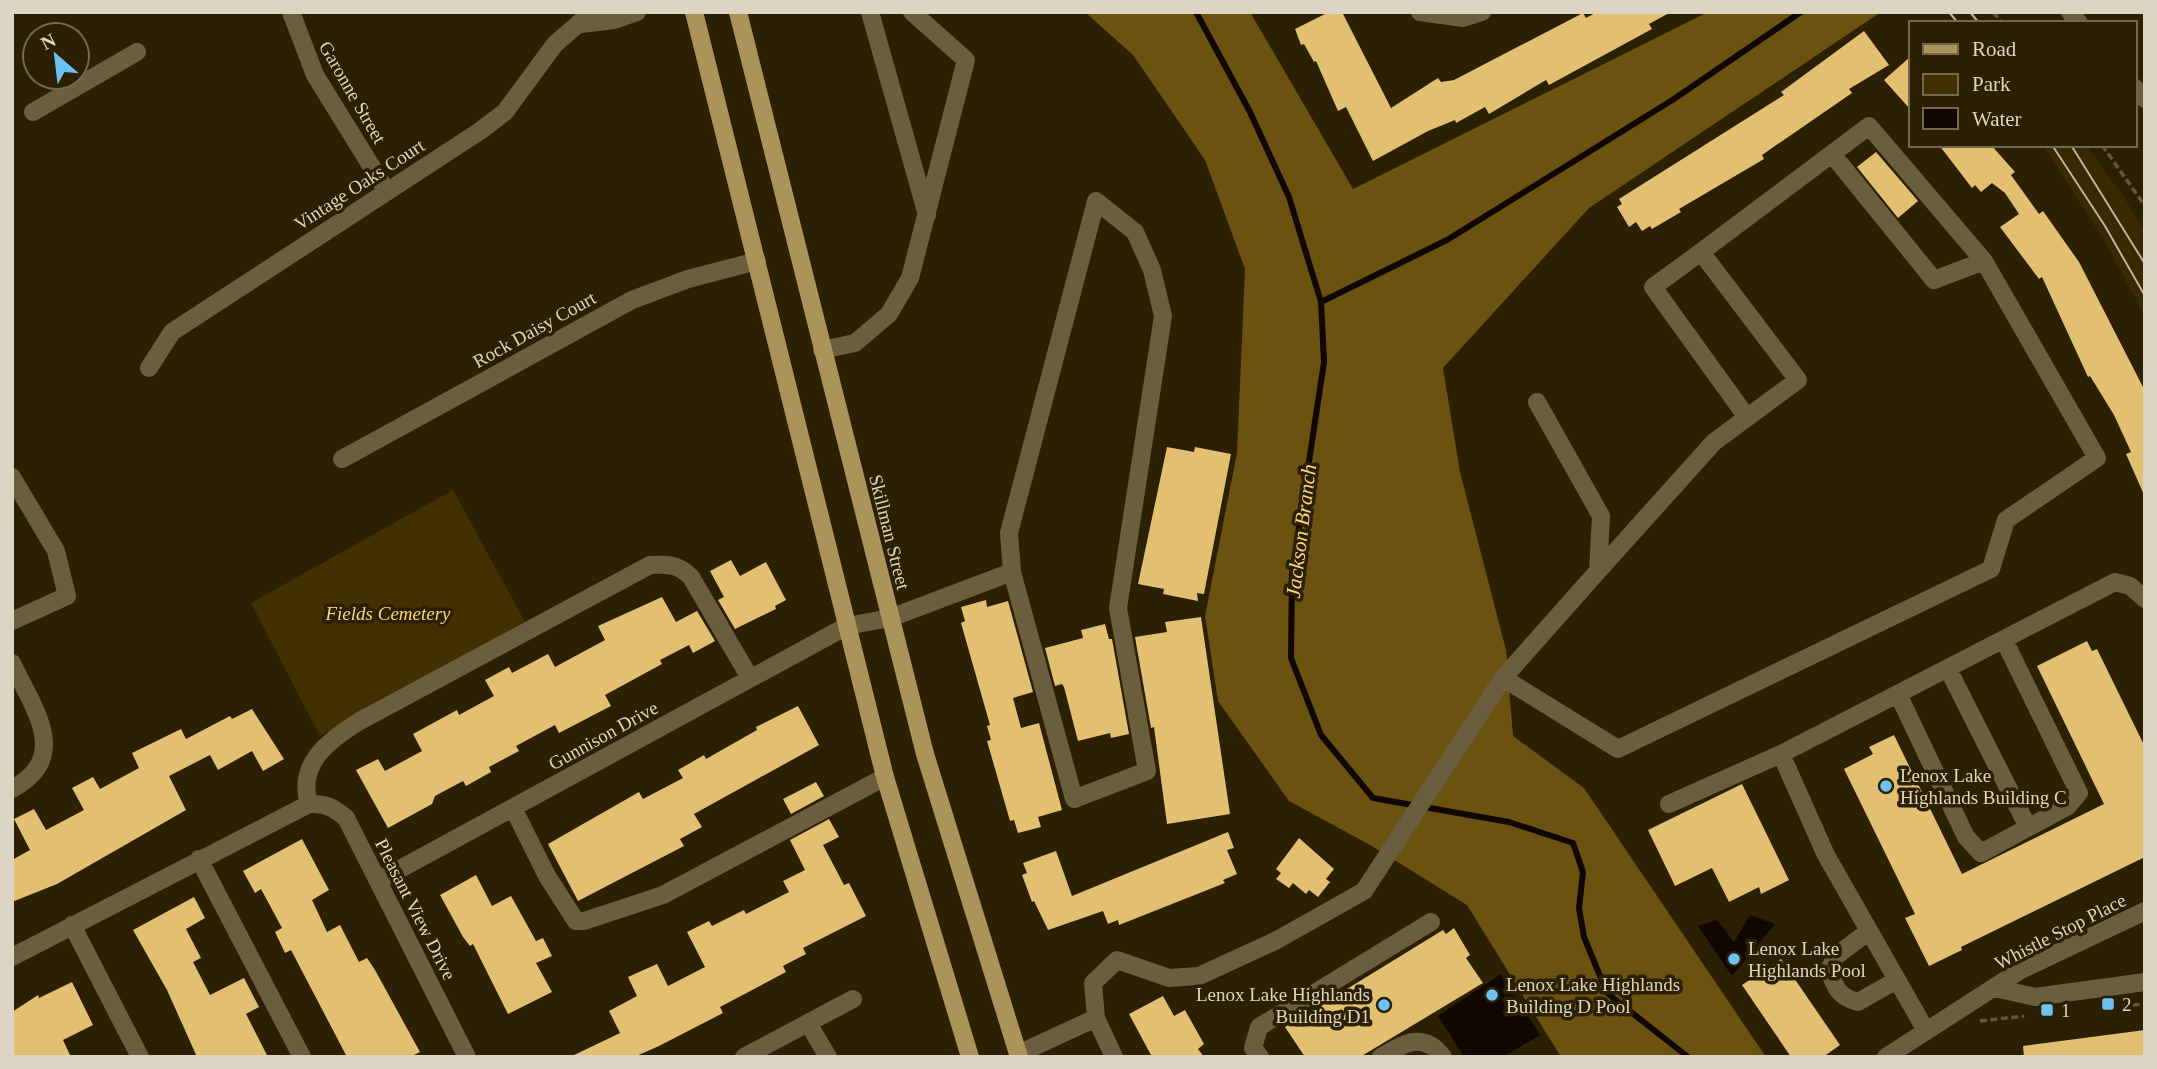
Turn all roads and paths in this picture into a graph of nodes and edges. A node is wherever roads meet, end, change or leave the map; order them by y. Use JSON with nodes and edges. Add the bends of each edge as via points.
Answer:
{"nodes":[{"id":1,"x":290,"y":12,"type":"edge"},
{"id":2,"x":637,"y":12,"type":"edge"},
{"id":3,"x":694,"y":12,"type":"edge"},
{"id":4,"x":737,"y":12,"type":"edge"},
{"id":5,"x":870,"y":12,"type":"edge"},
{"id":6,"x":912,"y":12,"type":"edge"},
{"id":7,"x":1420,"y":12,"type":"edge"},
{"id":8,"x":1482,"y":12,"type":"edge"},
{"id":9,"x":587,"y":18,"type":"edge"},
{"id":10,"x":138,"y":52,"type":"dead end"},
{"id":11,"x":33,"y":112,"type":"dead end"},
{"id":12,"x":2104,"y":147,"type":"edge"},
{"id":13,"x":1832,"y":154,"type":"junction"},
{"id":14,"x":386,"y":190,"type":"junction"},
{"id":15,"x":2145,"y":206,"type":"edge"},
{"id":16,"x":927,"y":215,"type":"junction"},
{"id":17,"x":1701,"y":252,"type":"junction"},
{"id":18,"x":757,"y":261,"type":"junction"},
{"id":19,"x":1984,"y":261,"type":"junction"},
{"id":20,"x":822,"y":350,"type":"junction"},
{"id":21,"x":149,"y":368,"type":"dead end"},
{"id":22,"x":1537,"y":402,"type":"dead end"},
{"id":23,"x":1746,"y":416,"type":"junction"},
{"id":24,"x":342,"y":459,"type":"dead end"},
{"id":25,"x":12,"y":477,"type":"edge"},
{"id":26,"x":1598,"y":571,"type":"junction"},
{"id":27,"x":1012,"y":572,"type":"junction"},
{"id":28,"x":2145,"y":599,"type":"edge"},
{"id":29,"x":890,"y":618,"type":"junction"},
{"id":30,"x":12,"y":621,"type":"edge"},
{"id":31,"x":847,"y":626,"type":"junction"},
{"id":32,"x":2004,"y":640,"type":"junction"},
{"id":33,"x":12,"y":663,"type":"edge"},
{"id":34,"x":1948,"y":668,"type":"junction"},
{"id":35,"x":750,"y":678,"type":"junction"},
{"id":36,"x":1503,"y":678,"type":"junction"},
{"id":37,"x":1898,"y":694,"type":"junction"},
{"id":38,"x":1781,"y":754,"type":"junction"},
{"id":39,"x":885,"y":777,"type":"junction"},
{"id":40,"x":12,"y":789,"type":"edge"},
{"id":41,"x":309,"y":804,"type":"junction"},
{"id":42,"x":1670,"y":804,"type":"dead end"},
{"id":43,"x":513,"y":808,"type":"junction"},
{"id":44,"x":2028,"y":827,"type":"junction"},
{"id":45,"x":199,"y":859,"type":"junction"},
{"id":46,"x":379,"y":881,"type":"junction"},
{"id":47,"x":2145,"y":911,"type":"edge"},
{"id":48,"x":1431,"y":922,"type":"dead end"},
{"id":49,"x":72,"y":925,"type":"junction"},
{"id":50,"x":1869,"y":931,"type":"junction"},
{"id":51,"x":12,"y":957,"type":"edge"},
{"id":52,"x":1897,"y":980,"type":"junction"},
{"id":53,"x":2145,"y":982,"type":"edge"},
{"id":54,"x":1995,"y":988,"type":"junction"},
{"id":55,"x":853,"y":999,"type":"dead end"},
{"id":56,"x":1096,"y":1018,"type":"junction"},
{"id":57,"x":808,"y":1023,"type":"junction"},
{"id":58,"x":1926,"y":1029,"type":"junction"},
{"id":59,"x":1015,"y":1056,"type":"edge"},
{"id":60,"x":140,"y":1057,"type":"edge"},
{"id":61,"x":302,"y":1057,"type":"edge"},
{"id":62,"x":467,"y":1057,"type":"edge"},
{"id":63,"x":744,"y":1057,"type":"edge"},
{"id":64,"x":828,"y":1057,"type":"edge"},
{"id":65,"x":970,"y":1057,"type":"edge"},
{"id":66,"x":1114,"y":1057,"type":"edge"},
{"id":67,"x":1259,"y":1057,"type":"edge"},
{"id":68,"x":1381,"y":1057,"type":"edge"},
{"id":69,"x":1443,"y":1057,"type":"edge"},
{"id":70,"x":1886,"y":1057,"type":"edge"}],
"edges":[{"from":1,"to":14,"type":"street","name":"Garonne Street","via":[[315,75]]},
{"from":2,"to":9,"type":"street","name":"Vintage Oaks Court","via":[[614,20]]},
{"from":3,"to":18,"type":"main road"},
{"from":4,"to":20,"type":"main road","name":"Skillman Street"},
{"from":5,"to":16,"type":"street"},
{"from":6,"to":16,"type":"street","via":[[966,60]]},
{"from":7,"to":8,"type":"street","via":[[1463,18]]},
{"from":9,"to":14,"type":"street","name":"Vintage Oaks Court","via":[[555,44],[505,112]]},
{"from":10,"to":11,"type":"street"},
{"from":12,"to":15,"type":"path"},
{"from":13,"to":17,"type":"street"},
{"from":13,"to":19,"type":"street","via":[[1934,280]]},
{"from":13,"to":19,"type":"street","via":[[1869,126]]},
{"from":14,"to":21,"type":"street","name":"Vintage Oaks Court","via":[[172,332]]},
{"from":16,"to":20,"type":"street","via":[[911,278],[889,314],[855,343]]},
{"from":17,"to":23,"type":"street","via":[[1653,287]]},
{"from":17,"to":23,"type":"street","via":[[1798,380]]},
{"from":18,"to":24,"type":"street","name":"Rock Daisy Court","via":[[632,300]]},
{"from":18,"to":31,"type":"main road"},
{"from":19,"to":36,"type":"street","via":[[2097,458],[2006,520],[1991,569],[1618,749]]},
{"from":20,"to":29,"type":"main road","name":"Skillman Street"},
{"from":22,"to":26,"type":"street","via":[[1601,516]]},
{"from":23,"to":26,"type":"street","via":[[1683,472]]},
{"from":25,"to":30,"type":"street","via":[[56,551],[67,596]]},
{"from":26,"to":36,"type":"street"},
{"from":27,"to":27,"type":"street","via":[[1074,799],[1147,771],[1118,608],[1163,316],[1152,271],[1135,232],[1096,201],[1009,533]]},
{"from":27,"to":29,"type":"street"},
{"from":28,"to":32,"type":"street","via":[[2130,586],[2115,582]]},
{"from":29,"to":31,"type":"street"},
{"from":29,"to":59,"type":"main road","name":"Skillman Street","via":[[925,754]]},
{"from":31,"to":35,"type":"street","name":"Gunnison Drive"},
{"from":31,"to":39,"type":"main road"},
{"from":32,"to":34,"type":"street"},
{"from":32,"to":44,"type":"street","via":[[2079,793],[2068,806]]},
{"from":33,"to":40,"type":"street","via":[[46,735],[44,761],[27,781]]},
{"from":34,"to":37,"type":"street"},
{"from":34,"to":44,"type":"street"},
{"from":35,"to":41,"type":"street","via":[[691,577],[681,567],[650,565],[326,742],[305,783]]},
{"from":35,"to":43,"type":"street","name":"Gunnison Drive"},
{"from":36,"to":56,"type":"street","via":[[1364,891],[1277,940],[1199,976],[1169,978],[1117,960],[1093,983]]},
{"from":37,"to":38,"type":"street"},
{"from":37,"to":44,"type":"street","via":[[1966,837],[1981,853]]},
{"from":38,"to":42,"type":"street"},
{"from":38,"to":50,"type":"street","via":[[1826,855]]},
{"from":39,"to":43,"type":"street","via":[[663,895],[584,922],[576,921],[547,876]]},
{"from":39,"to":65,"type":"main road"},
{"from":41,"to":45,"type":"street"},
{"from":41,"to":46,"type":"street","name":"Pleasant View Drive","via":[[332,807],[346,818]]},
{"from":43,"to":46,"type":"street","name":"Gunnison Drive"},
{"from":45,"to":49,"type":"street"},
{"from":45,"to":61,"type":"street"},
{"from":46,"to":62,"type":"street","name":"Pleasant View Drive"},
{"from":47,"to":54,"type":"street","name":"Whistle Stop Place","via":[[2021,970]]},
{"from":48,"to":67,"type":"street","via":[[1259,1027],[1253,1048]]},
{"from":49,"to":51,"type":"street"},
{"from":49,"to":60,"type":"street"},
{"from":50,"to":52,"type":"street"},
{"from":50,"to":52,"type":"street","via":[[1836,956],[1829,970],[1834,987],[1843,998],[1857,1002]]},
{"from":52,"to":58,"type":"street"},
{"from":53,"to":54,"type":"street","name":"Whistle Stop Place","via":[[2035,997]]},
{"from":54,"to":58,"type":"street","name":"Whistle Stop Place"},
{"from":55,"to":57,"type":"street"},
{"from":56,"to":59,"type":"street"},
{"from":56,"to":66,"type":"street"},
{"from":57,"to":63,"type":"street"},
{"from":57,"to":64,"type":"street"},
{"from":58,"to":70,"type":"street","name":"Whistle Stop Place"},
{"from":68,"to":69,"type":"street","via":[[1421,1040],[1434,1045]]}]}
